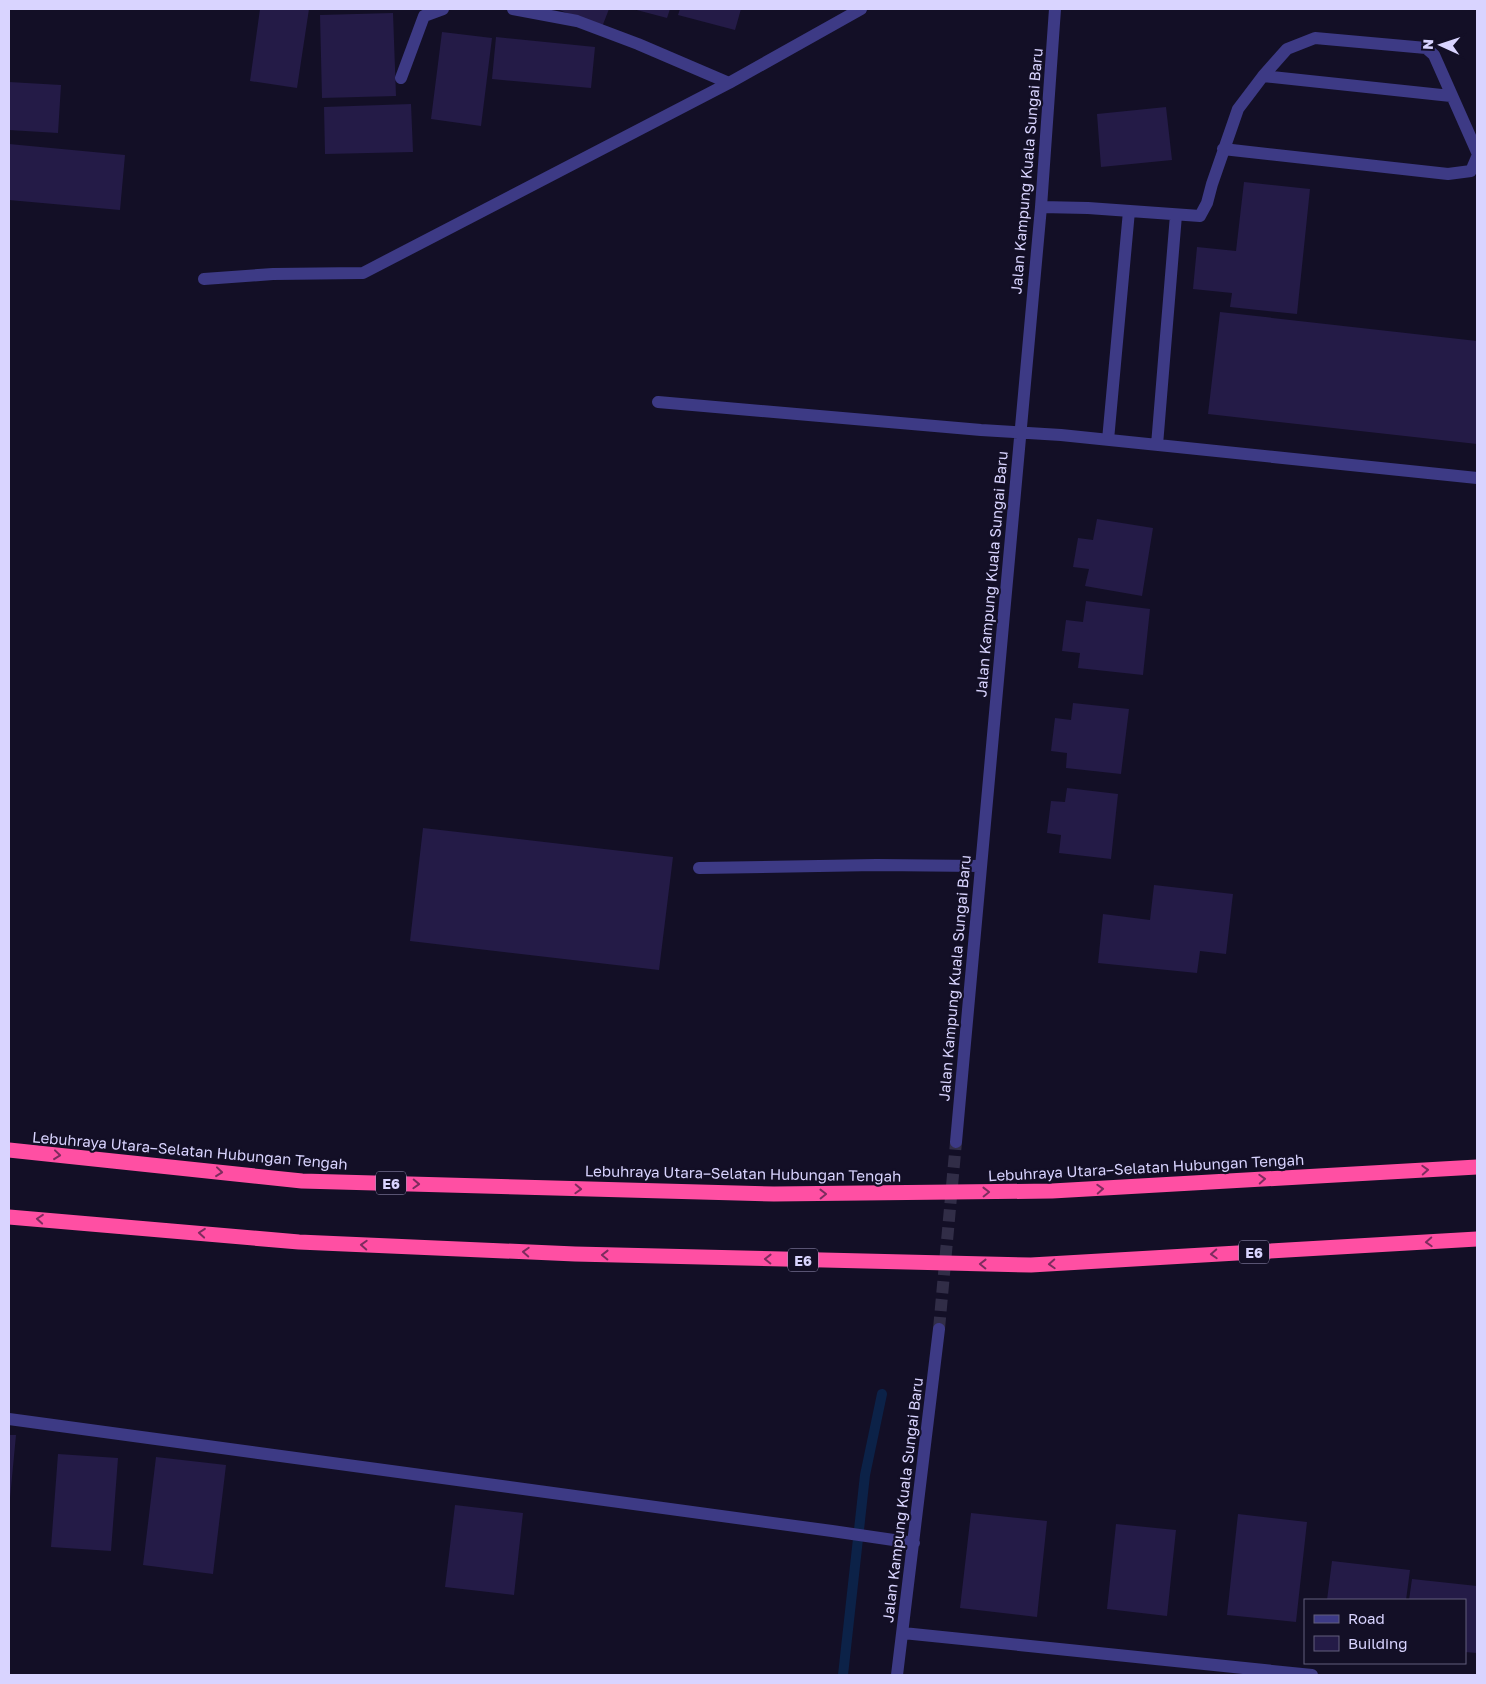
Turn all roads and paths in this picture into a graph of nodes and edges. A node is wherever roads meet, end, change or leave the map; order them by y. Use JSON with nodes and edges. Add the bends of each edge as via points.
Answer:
{"nodes":[{"id":1,"x":443,"y":9,"type":"edge"},
{"id":2,"x":513,"y":9,"type":"edge"},
{"id":3,"x":861,"y":9,"type":"edge"},
{"id":4,"x":1055,"y":9,"type":"edge"},
{"id":5,"x":1263,"y":76,"type":"junction"},
{"id":6,"x":401,"y":78,"type":"dead end"},
{"id":7,"x":729,"y":83,"type":"junction"},
{"id":8,"x":1451,"y":96,"type":"junction"},
{"id":9,"x":1223,"y":150,"type":"junction"},
{"id":10,"x":1477,"y":152,"type":"edge"},
{"id":11,"x":1477,"y":157,"type":"edge"},
{"id":12,"x":1041,"y":207,"type":"junction"},
{"id":13,"x":1129,"y":211,"type":"junction"},
{"id":14,"x":1176,"y":215,"type":"junction"},
{"id":15,"x":204,"y":279,"type":"dead end"},
{"id":16,"x":658,"y":402,"type":"dead end"},
{"id":17,"x":1021,"y":433,"type":"junction"},
{"id":18,"x":1108,"y":440,"type":"junction"},
{"id":19,"x":1158,"y":446,"type":"junction"},
{"id":20,"x":1477,"y":478,"type":"edge"},
{"id":21,"x":981,"y":866,"type":"junction"},
{"id":22,"x":700,"y":868,"type":"dead end"},
{"id":23,"x":956,"y":1142,"type":"tunnel mouth"},
{"id":24,"x":9,"y":1150,"type":"edge"},
{"id":25,"x":1477,"y":1167,"type":"edge"},
{"id":26,"x":9,"y":1216,"type":"edge"},
{"id":27,"x":1477,"y":1239,"type":"edge"},
{"id":28,"x":939,"y":1329,"type":"tunnel mouth"},
{"id":29,"x":9,"y":1418,"type":"edge"},
{"id":30,"x":914,"y":1543,"type":"junction"},
{"id":31,"x":902,"y":1633,"type":"junction"},
{"id":32,"x":897,"y":1675,"type":"edge"},
{"id":33,"x":1312,"y":1675,"type":"edge"}],
"edges":[{"from":1,"to":6,"type":"street","via":[[424,16]]},
{"from":2,"to":7,"type":"street","via":[[577,21]]},
{"from":3,"to":7,"type":"street"},
{"from":4,"to":12,"type":"street","name":"Jalan Kampung Kuala Sungai Baru"},
{"from":5,"to":8,"type":"street"},
{"from":5,"to":8,"type":"street","via":[[1287,49],[1315,38],[1426,48],[1434,55]]},
{"from":5,"to":9,"type":"street","via":[[1238,110]]},
{"from":7,"to":15,"type":"street","via":[[363,273]]},
{"from":8,"to":10,"type":"street"},
{"from":9,"to":11,"type":"street","via":[[1448,174],[1471,171]]},
{"from":9,"to":14,"type":"street","via":[[1200,216]]},
{"from":12,"to":13,"type":"street"},
{"from":12,"to":17,"type":"street","name":"Jalan Kampung Kuala Sungai Baru"},
{"from":13,"to":14,"type":"street"},
{"from":13,"to":18,"type":"street"},
{"from":14,"to":19,"type":"street"},
{"from":16,"to":17,"type":"street"},
{"from":17,"to":18,"type":"street"},
{"from":17,"to":21,"type":"street","name":"Jalan Kampung Kuala Sungai Baru"},
{"from":18,"to":19,"type":"street"},
{"from":19,"to":20,"type":"street"},
{"from":21,"to":22,"type":"street"},
{"from":21,"to":23,"type":"street","name":"Jalan Kampung Kuala Sungai Baru"},
{"from":24,"to":25,"type":"highway","name":"Lebuhraya Utara–Selatan Hubungan Tengah","number":"E6","one_way":true,"via":[[302,1181],[774,1194],[1052,1191]]},
{"from":27,"to":26,"type":"highway","number":"E6","one_way":true,"via":[[1021,1265],[575,1254],[309,1242]]},
{"from":28,"to":30,"type":"street","name":"Jalan Kampung Kuala Sungai Baru"},
{"from":29,"to":30,"type":"street"},
{"from":30,"to":31,"type":"street","name":"Jalan Kampung Kuala Sungai Baru"},
{"from":31,"to":32,"type":"street","name":"Jalan Kampung Kuala Sungai Baru"},
{"from":31,"to":33,"type":"street"}]}
